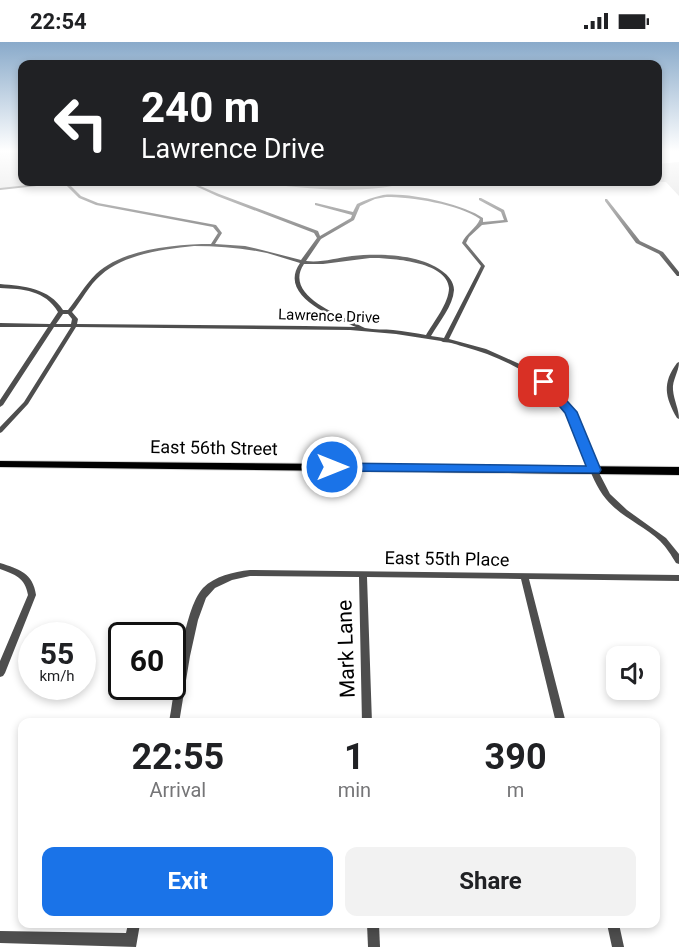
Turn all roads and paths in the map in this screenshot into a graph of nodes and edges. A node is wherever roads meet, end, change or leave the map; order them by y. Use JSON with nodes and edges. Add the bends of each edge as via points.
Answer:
{"nodes":[{"id":1,"x":77,"y":194,"type":"edge"},
{"id":2,"x":216,"y":194,"type":"edge"},
{"id":3,"x":480,"y":199,"type":"dead end"},
{"id":4,"x":606,"y":200,"type":"dead end"},
{"id":5,"x":316,"y":204,"type":"dead end"},
{"id":6,"x":355,"y":214,"type":"junction"},
{"id":7,"x":480,"y":224,"type":"junction"},
{"id":8,"x":319,"y":238,"type":"junction"},
{"id":9,"x":212,"y":245,"type":"junction"},
{"id":10,"x":301,"y":262,"type":"junction"},
{"id":11,"x":679,"y":275,"type":"edge"},
{"id":12,"x":0,"y":286,"type":"edge"},
{"id":13,"x":61,"y":312,"type":"junction"},
{"id":14,"x":69,"y":312,"type":"junction"},
{"id":15,"x":0,"y":325,"type":"edge"},
{"id":16,"x":52,"y":326,"type":"junction"},
{"id":17,"x":74,"y":326,"type":"junction"},
{"id":18,"x":365,"y":329,"type":"junction"},
{"id":19,"x":427,"y":337,"type":"junction"},
{"id":20,"x":445,"y":341,"type":"junction"},
{"id":21,"x":679,"y":364,"type":"edge"},
{"id":22,"x":0,"y":405,"type":"edge"},
{"id":23,"x":679,"y":417,"type":"edge"},
{"id":24,"x":1,"y":429,"type":"edge"},
{"id":25,"x":0,"y":464,"type":"edge"},
{"id":26,"x":595,"y":470,"type":"junction"},
{"id":27,"x":679,"y":471,"type":"edge"},
{"id":28,"x":679,"y":561,"type":"edge"},
{"id":29,"x":0,"y":566,"type":"edge"},
{"id":30,"x":363,"y":574,"type":"junction"},
{"id":31,"x":524,"y":576,"type":"junction"},
{"id":32,"x":679,"y":578,"type":"edge"},
{"id":33,"x":0,"y":673,"type":"edge"},
{"id":34,"x":175,"y":718,"type":"edge"},
{"id":35,"x":368,"y":718,"type":"edge"},
{"id":36,"x":560,"y":718,"type":"edge"},
{"id":37,"x":133,"y":928,"type":"edge"},
{"id":38,"x":373,"y":928,"type":"edge"},
{"id":39,"x":614,"y":928,"type":"edge"},
{"id":40,"x":0,"y":937,"type":"edge"},
{"id":41,"x":130,"y":943,"type":"edge"},
{"id":42,"x":374,"y":947,"type":"edge"},
{"id":43,"x":618,"y":947,"type":"edge"}],
"edges":[{"from":1,"to":9,"type":"street","via":[[94,203],[214,226],[220,233]]},
{"from":2,"to":8,"type":"street","via":[[309,228]]},
{"from":3,"to":7,"type":"street","via":[[503,212],[506,220]]},
{"from":4,"to":11,"type":"street","via":[[638,242],[661,253]]},
{"from":5,"to":6,"type":"street"},
{"from":6,"to":7,"type":"street","via":[[358,205],[396,196],[470,211],[480,217]]},
{"from":6,"to":8,"type":"street","via":[[353,219]]},
{"from":7,"to":20,"type":"street","via":[[464,243],[483,266]]},
{"from":8,"to":10,"type":"street"},
{"from":9,"to":10,"type":"street","via":[[254,249]]},
{"from":9,"to":14,"type":"street","via":[[154,251],[114,263],[96,275]]},
{"from":10,"to":18,"type":"street","via":[[296,278],[303,293],[320,307]]},
{"from":10,"to":19,"type":"street","via":[[379,256],[414,261],[439,270],[449,280],[452,293]]},
{"from":12,"to":13,"type":"street","via":[[40,292],[55,301]]},
{"from":13,"to":14,"type":"street"},
{"from":13,"to":16,"type":"street"},
{"from":14,"to":17,"type":"street","via":[[75,317]]},
{"from":15,"to":16,"type":"street","name":"Lawrence Drive"},
{"from":16,"to":17,"type":"street","name":"Lawrence Drive"},
{"from":16,"to":22,"type":"street"},
{"from":17,"to":18,"type":"street","name":"Lawrence Drive"},
{"from":17,"to":24,"type":"street","via":[[26,403]]},
{"from":18,"to":19,"type":"street","name":"Lawrence Drive"},
{"from":19,"to":20,"type":"street","name":"Lawrence Drive"},
{"from":20,"to":26,"type":"street","name":"Lawrence Drive","via":[[499,357],[544,382],[571,412]]},
{"from":21,"to":23,"type":"street","via":[[669,388]]},
{"from":25,"to":26,"type":"main road","name":"East 56th Street"},
{"from":26,"to":27,"type":"main road","name":"East 56th Street"},
{"from":26,"to":28,"type":"street","name":"Lawrence Drive","via":[[613,502],[661,536]]},
{"from":29,"to":33,"type":"street","via":[[24,576],[32,595]]},
{"from":30,"to":31,"type":"street","name":"East 55th Place"},
{"from":30,"to":34,"type":"street","name":"East 55th Place","via":[[250,573],[217,583],[203,594],[197,607]]},
{"from":30,"to":35,"type":"street","name":"Mark Lane"},
{"from":31,"to":32,"type":"street","name":"East 55th Place"},
{"from":31,"to":36,"type":"street"},
{"from":37,"to":41,"type":"street"},
{"from":38,"to":42,"type":"street"},
{"from":39,"to":43,"type":"street"},
{"from":40,"to":41,"type":"street"}]}
